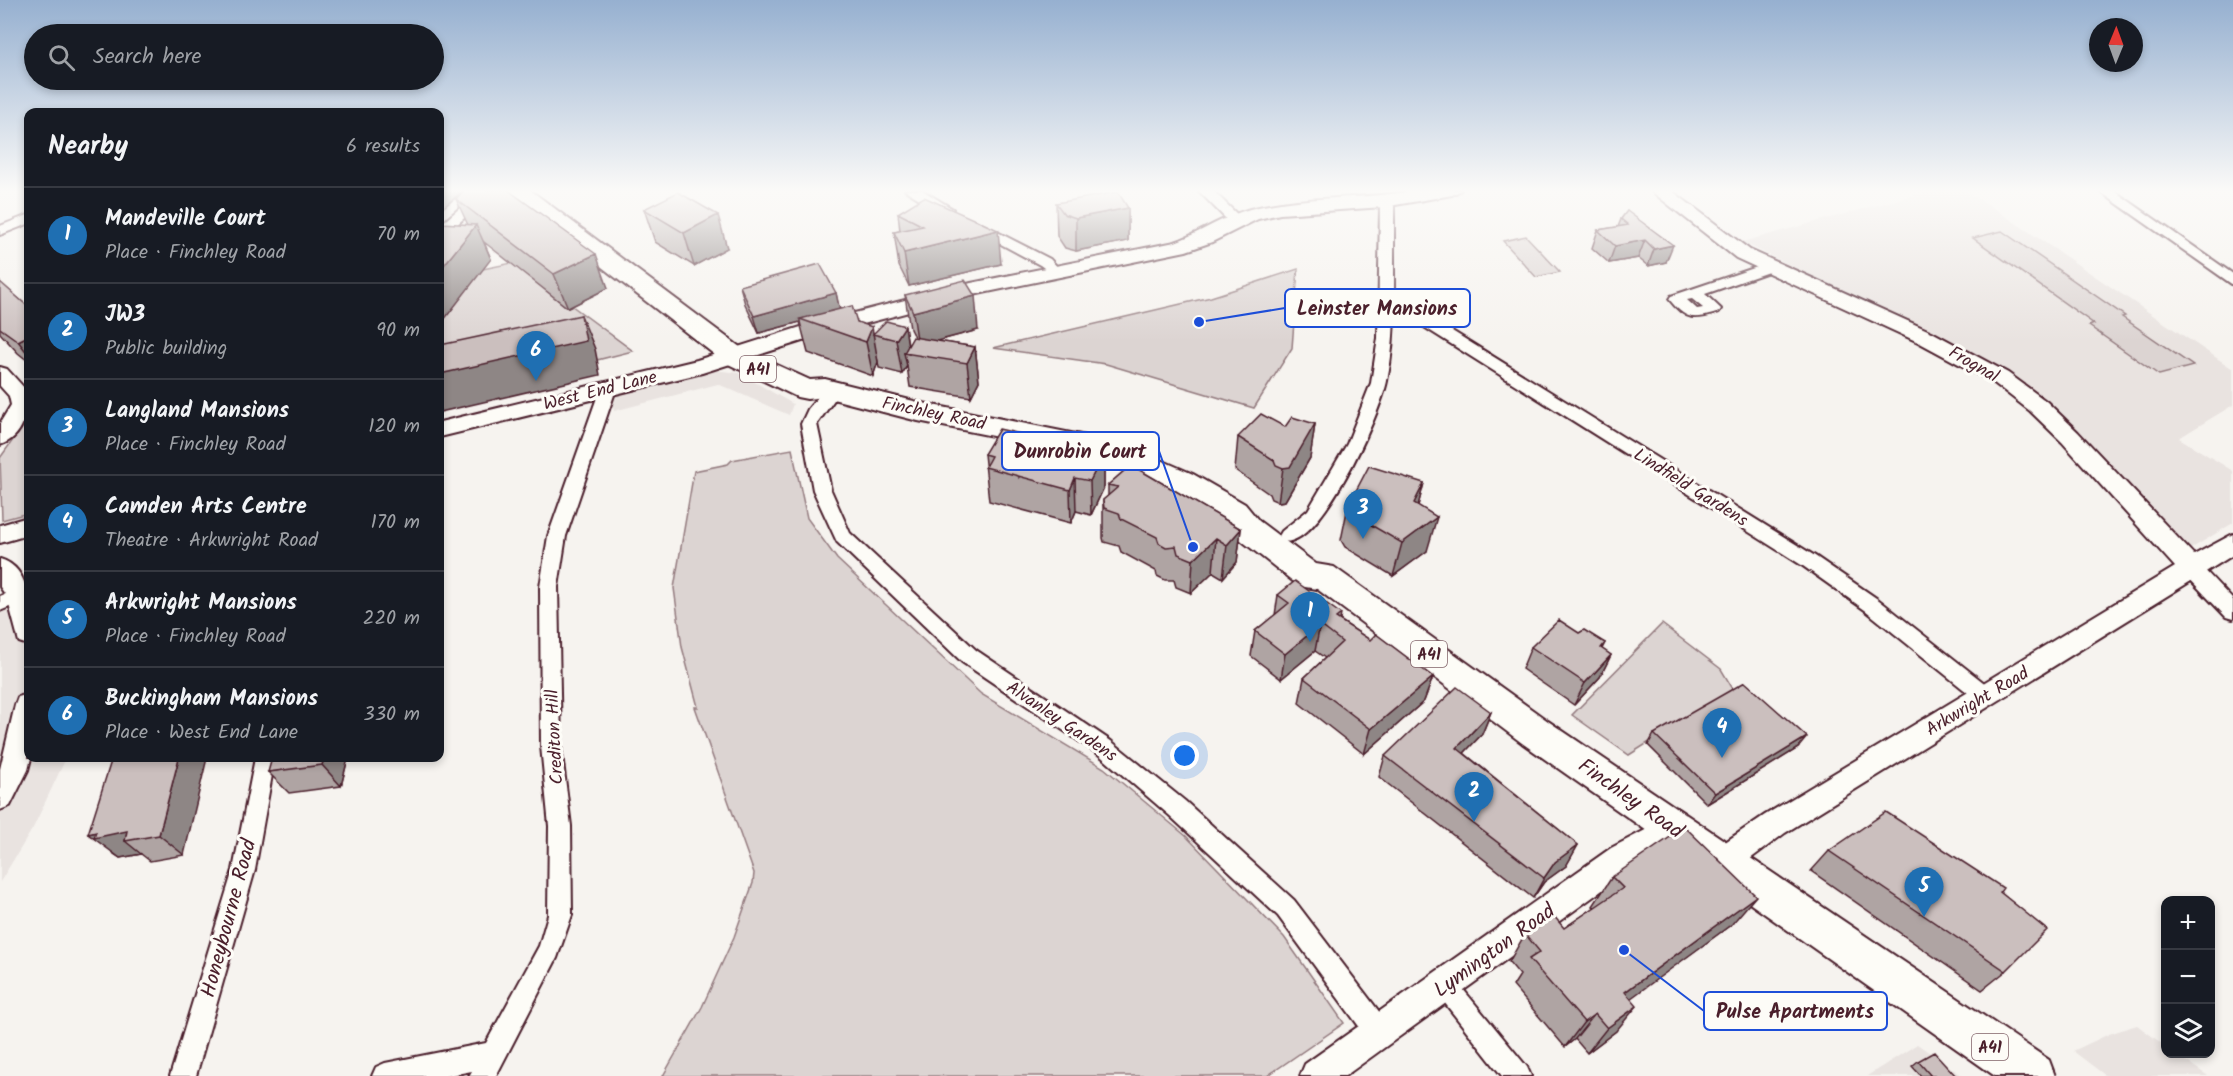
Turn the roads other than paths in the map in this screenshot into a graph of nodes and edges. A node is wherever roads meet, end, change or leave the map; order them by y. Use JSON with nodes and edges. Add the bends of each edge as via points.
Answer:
{"nodes":[{"id":1,"x":580,"y":240,"type":"edge"},
{"id":2,"x":611,"y":240,"type":"edge"},
{"id":3,"x":1004,"y":240,"type":"edge"},
{"id":4,"x":1199,"y":240,"type":"edge"},
{"id":5,"x":1386,"y":240,"type":"edge"},
{"id":6,"x":1725,"y":240,"type":"edge"},
{"id":7,"x":2175,"y":240,"type":"edge"},
{"id":8,"x":1769,"y":267,"type":"junction"},
{"id":9,"x":1055,"y":272,"type":"junction"},
{"id":10,"x":2233,"y":281,"type":"edge"},
{"id":11,"x":1694,"y":293,"type":"dead end"},
{"id":12,"x":1385,"y":296,"type":"junction"},
{"id":13,"x":759,"y":347,"type":"junction"},
{"id":14,"x":734,"y":356,"type":"junction"},
{"id":15,"x":0,"y":374,"type":"edge"},
{"id":16,"x":608,"y":389,"type":"junction"},
{"id":17,"x":829,"y":389,"type":"junction"},
{"id":18,"x":24,"y":400,"type":"edge"},
{"id":19,"x":24,"y":406,"type":"edge"},
{"id":20,"x":444,"y":429,"type":"edge"},
{"id":21,"x":0,"y":437,"type":"edge"},
{"id":22,"x":1243,"y":518,"type":"junction"},
{"id":23,"x":24,"y":527,"type":"edge"},
{"id":24,"x":0,"y":534,"type":"edge"},
{"id":25,"x":1288,"y":536,"type":"junction"},
{"id":26,"x":2233,"y":543,"type":"edge"},
{"id":27,"x":0,"y":568,"type":"edge"},
{"id":28,"x":2191,"y":568,"type":"junction"},
{"id":29,"x":1323,"y":576,"type":"junction"},
{"id":30,"x":16,"y":592,"type":"edge"},
{"id":31,"x":2233,"y":612,"type":"edge"},
{"id":32,"x":24,"y":621,"type":"edge"},
{"id":33,"x":1985,"y":695,"type":"junction"},
{"id":34,"x":24,"y":724,"type":"edge"},
{"id":35,"x":264,"y":762,"type":"edge"},
{"id":36,"x":0,"y":797,"type":"edge"},
{"id":37,"x":1674,"y":828,"type":"junction"},
{"id":38,"x":1723,"y":861,"type":"junction"},
{"id":39,"x":1445,"y":985,"type":"junction"},
{"id":40,"x":1378,"y":1031,"type":"junction"},
{"id":41,"x":493,"y":1054,"type":"junction"},
{"id":42,"x":183,"y":1076,"type":"edge"},
{"id":43,"x":385,"y":1076,"type":"edge"},
{"id":44,"x":482,"y":1076,"type":"edge"},
{"id":45,"x":1317,"y":1076,"type":"edge"},
{"id":46,"x":1518,"y":1076,"type":"edge"},
{"id":47,"x":2033,"y":1076,"type":"edge"}],
"edges":[{"from":1,"to":14,"type":"highway","name":"Finchley Road","number":"A41"},
{"from":2,"to":13,"type":"highway","name":"Finchley Road","number":"A41"},
{"from":3,"to":9,"type":"street","via":[[1045,262]]},
{"from":4,"to":9,"type":"street","name":"West End Lane"},
{"from":5,"to":12,"type":"street"},
{"from":6,"to":8,"type":"street","name":"Frognal"},
{"from":7,"to":10,"type":"street"},
{"from":8,"to":11,"type":"street"},
{"from":8,"to":28,"type":"street","name":"Frognal","via":[[1925,337],[2001,378],[2070,437]]},
{"from":9,"to":13,"type":"street","name":"West End Lane","via":[[971,289]]},
{"from":12,"to":25,"type":"street","via":[[1386,338],[1379,383],[1355,444],[1314,514]]},
{"from":12,"to":33,"type":"street","name":"Lindfield Gardens","via":[[1809,561],[1872,604]]},
{"from":13,"to":14,"type":"street","name":"West End Lane"},
{"from":13,"to":17,"type":"highway","name":"Finchley Road","number":"A41","via":[[820,379]]},
{"from":14,"to":16,"type":"street","name":"West End Lane"},
{"from":14,"to":17,"type":"highway","name":"Finchley Road","number":"A41","via":[[807,390]]},
{"from":15,"to":18,"type":"street"},
{"from":16,"to":20,"type":"street","name":"West End Lane"},
{"from":16,"to":41,"type":"street","name":"Crediton Hill","via":[[557,536],[549,587],[551,746],[561,826],[560,915],[549,950]]},
{"from":17,"to":22,"type":"highway","name":"Finchley Road","number":"A41","via":[[949,418],[1098,447],[1173,477]]},
{"from":17,"to":40,"type":"street","name":"Alvanley Gardens","via":[[809,424],[822,490],[843,537],[969,656],[1104,747],[1178,808],[1278,900]]},
{"from":19,"to":21,"type":"street"},
{"from":22,"to":25,"type":"highway","name":"Finchley Road","number":"A41","via":[[1261,517]]},
{"from":22,"to":29,"type":"highway","name":"Finchley Road","number":"A41","via":[[1248,529],[1310,577]]},
{"from":23,"to":24,"type":"street"},
{"from":25,"to":29,"type":"highway","name":"Finchley Road","number":"A41","via":[[1326,564]]},
{"from":26,"to":28,"type":"street","name":"Arkwright Road"},
{"from":27,"to":30,"type":"street"},
{"from":28,"to":31,"type":"street","name":"Frognal"},
{"from":28,"to":33,"type":"street","name":"Arkwright Road"},
{"from":29,"to":37,"type":"highway","name":"Finchley Road","number":"A41"},
{"from":30,"to":32,"type":"street"},
{"from":33,"to":38,"type":"street","name":"Arkwright Road","via":[[1775,824]]},
{"from":34,"to":36,"type":"street","via":[[14,770]]},
{"from":35,"to":42,"type":"street","name":"Honeybourne Road","via":[[244,870]]},
{"from":37,"to":38,"type":"highway","name":"Finchley Road","number":"A41"},
{"from":37,"to":39,"type":"street","name":"Lymington Road","via":[[1622,858]]},
{"from":38,"to":47,"type":"highway","name":"Finchley Road","number":"A41"},
{"from":39,"to":40,"type":"street","name":"Lymington Road"},
{"from":39,"to":46,"type":"street"},
{"from":40,"to":45,"type":"street","name":"Lymington Road"},
{"from":41,"to":43,"type":"street"},
{"from":41,"to":44,"type":"street","name":"Crediton Hill"}]}
